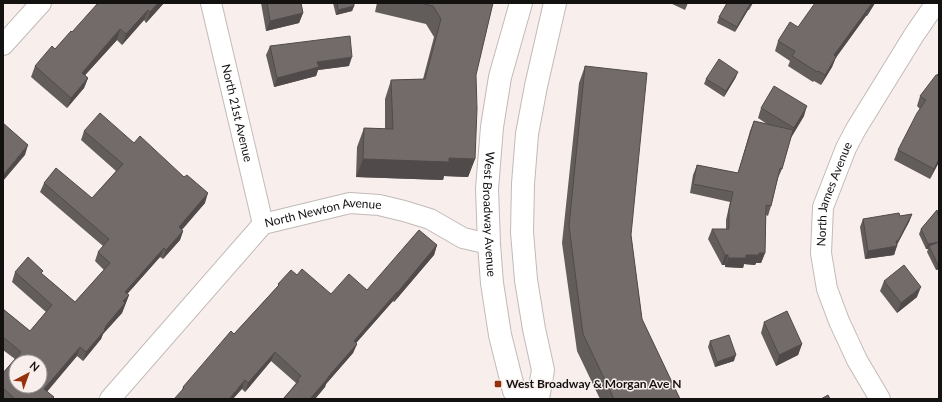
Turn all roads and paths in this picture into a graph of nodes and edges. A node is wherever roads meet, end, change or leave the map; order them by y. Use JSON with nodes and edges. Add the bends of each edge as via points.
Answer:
{"nodes":[{"id":1,"x":41,"y":3,"type":"edge"},
{"id":2,"x":211,"y":3,"type":"edge"},
{"id":3,"x":521,"y":3,"type":"edge"},
{"id":4,"x":555,"y":3,"type":"edge"},
{"id":5,"x":936,"y":3,"type":"edge"},
{"id":6,"x":3,"y":46,"type":"edge"},
{"id":7,"x":263,"y":224,"type":"junction"},
{"id":8,"x":489,"y":244,"type":"junction"},
{"id":9,"x":110,"y":399,"type":"edge"},
{"id":10,"x":523,"y":399,"type":"edge"},
{"id":11,"x":538,"y":399,"type":"edge"},
{"id":12,"x":880,"y":399,"type":"edge"}],
"edges":[{"from":1,"to":6,"type":"street"},
{"from":2,"to":7,"type":"street","name":"North 21st Avenue"},
{"from":3,"to":8,"type":"main road","name":"West Broadway Avenue","via":[[500,77],[492,127],[487,189]]},
{"from":4,"to":11,"type":"main road","via":[[528,127],[523,184],[522,232],[526,280],[543,370]]},
{"from":5,"to":12,"type":"street","name":"North James Avenue","via":[[856,129],[823,207],[821,253],[827,289],[857,360]]},
{"from":7,"to":8,"type":"street","name":"North Newton Avenue","via":[[350,203],[379,205],[430,219],[464,238]]},
{"from":7,"to":9,"type":"street","name":"North Newton Avenue"},
{"from":8,"to":10,"type":"main road","name":"West Broadway Avenue","via":[[500,335],[514,391]]}]}
